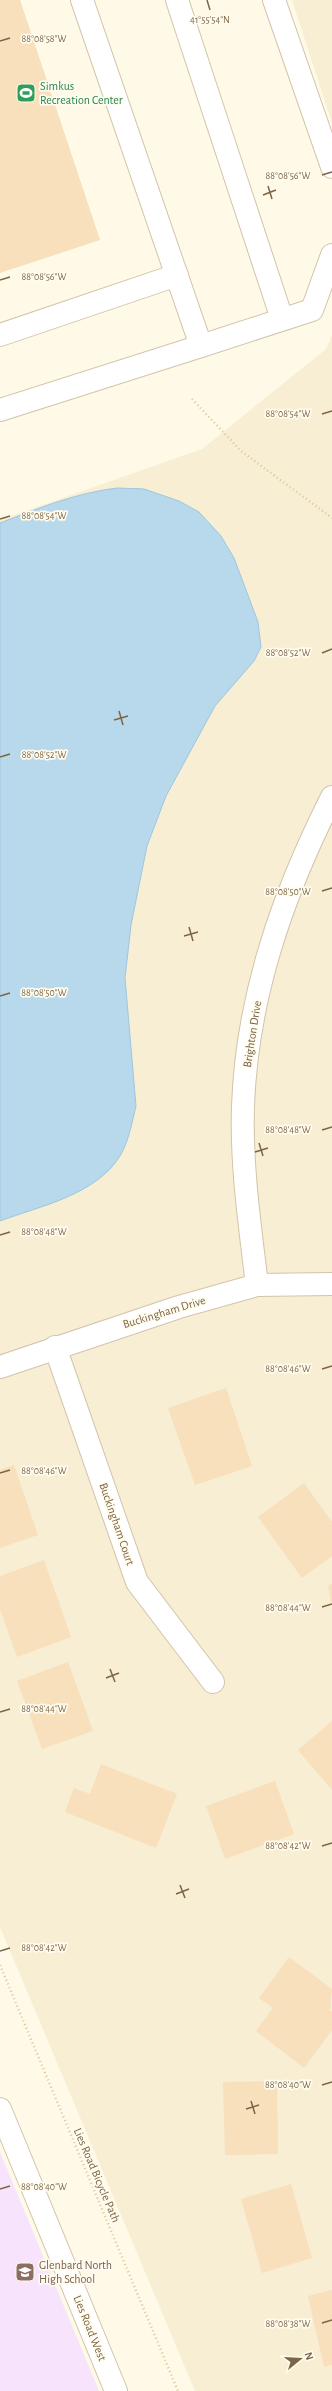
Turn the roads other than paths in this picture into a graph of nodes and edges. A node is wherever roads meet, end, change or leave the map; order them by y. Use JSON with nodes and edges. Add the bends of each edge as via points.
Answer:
{"nodes":[{"id":1,"x":82,"y":0,"type":"edge"},
{"id":2,"x":177,"y":0,"type":"edge"},
{"id":3,"x":274,"y":0,"type":"edge"},
{"id":4,"x":332,"y":167,"type":"edge"},
{"id":5,"x":332,"y":255,"type":"edge"},
{"id":6,"x":177,"y":275,"type":"junction"},
{"id":7,"x":282,"y":319,"type":"junction"},
{"id":8,"x":0,"y":335,"type":"edge"},
{"id":9,"x":201,"y":346,"type":"junction"},
{"id":10,"x":0,"y":410,"type":"edge"},
{"id":11,"x":332,"y":797,"type":"edge"},
{"id":12,"x":332,"y":1284,"type":"edge"},
{"id":13,"x":257,"y":1285,"type":"junction"},
{"id":14,"x":55,"y":1347,"type":"junction"},
{"id":15,"x":0,"y":1367,"type":"edge"},
{"id":16,"x":213,"y":1682,"type":"dead end"},
{"id":17,"x":0,"y":2109,"type":"edge"},
{"id":18,"x":116,"y":2391,"type":"edge"}],
"edges":[{"from":1,"to":6,"type":"street"},
{"from":2,"to":7,"type":"street"},
{"from":3,"to":4,"type":"street"},
{"from":5,"to":7,"type":"street","via":[[312,310]]},
{"from":6,"to":8,"type":"street"},
{"from":6,"to":9,"type":"street"},
{"from":7,"to":9,"type":"street"},
{"from":9,"to":10,"type":"street"},
{"from":11,"to":13,"type":"street","name":"Brighton Drive","via":[[295,876],[277,924],[262,971],[248,1044],[243,1107],[244,1172]]},
{"from":12,"to":13,"type":"street","name":"Buckingham Drive"},
{"from":13,"to":14,"type":"street","name":"Buckingham Drive"},
{"from":14,"to":15,"type":"street","name":"Buckingham Drive"},
{"from":14,"to":16,"type":"street","name":"Buckingham Court","via":[[137,1582]]},
{"from":17,"to":18,"type":"street","name":"Lies Road West"}]}
